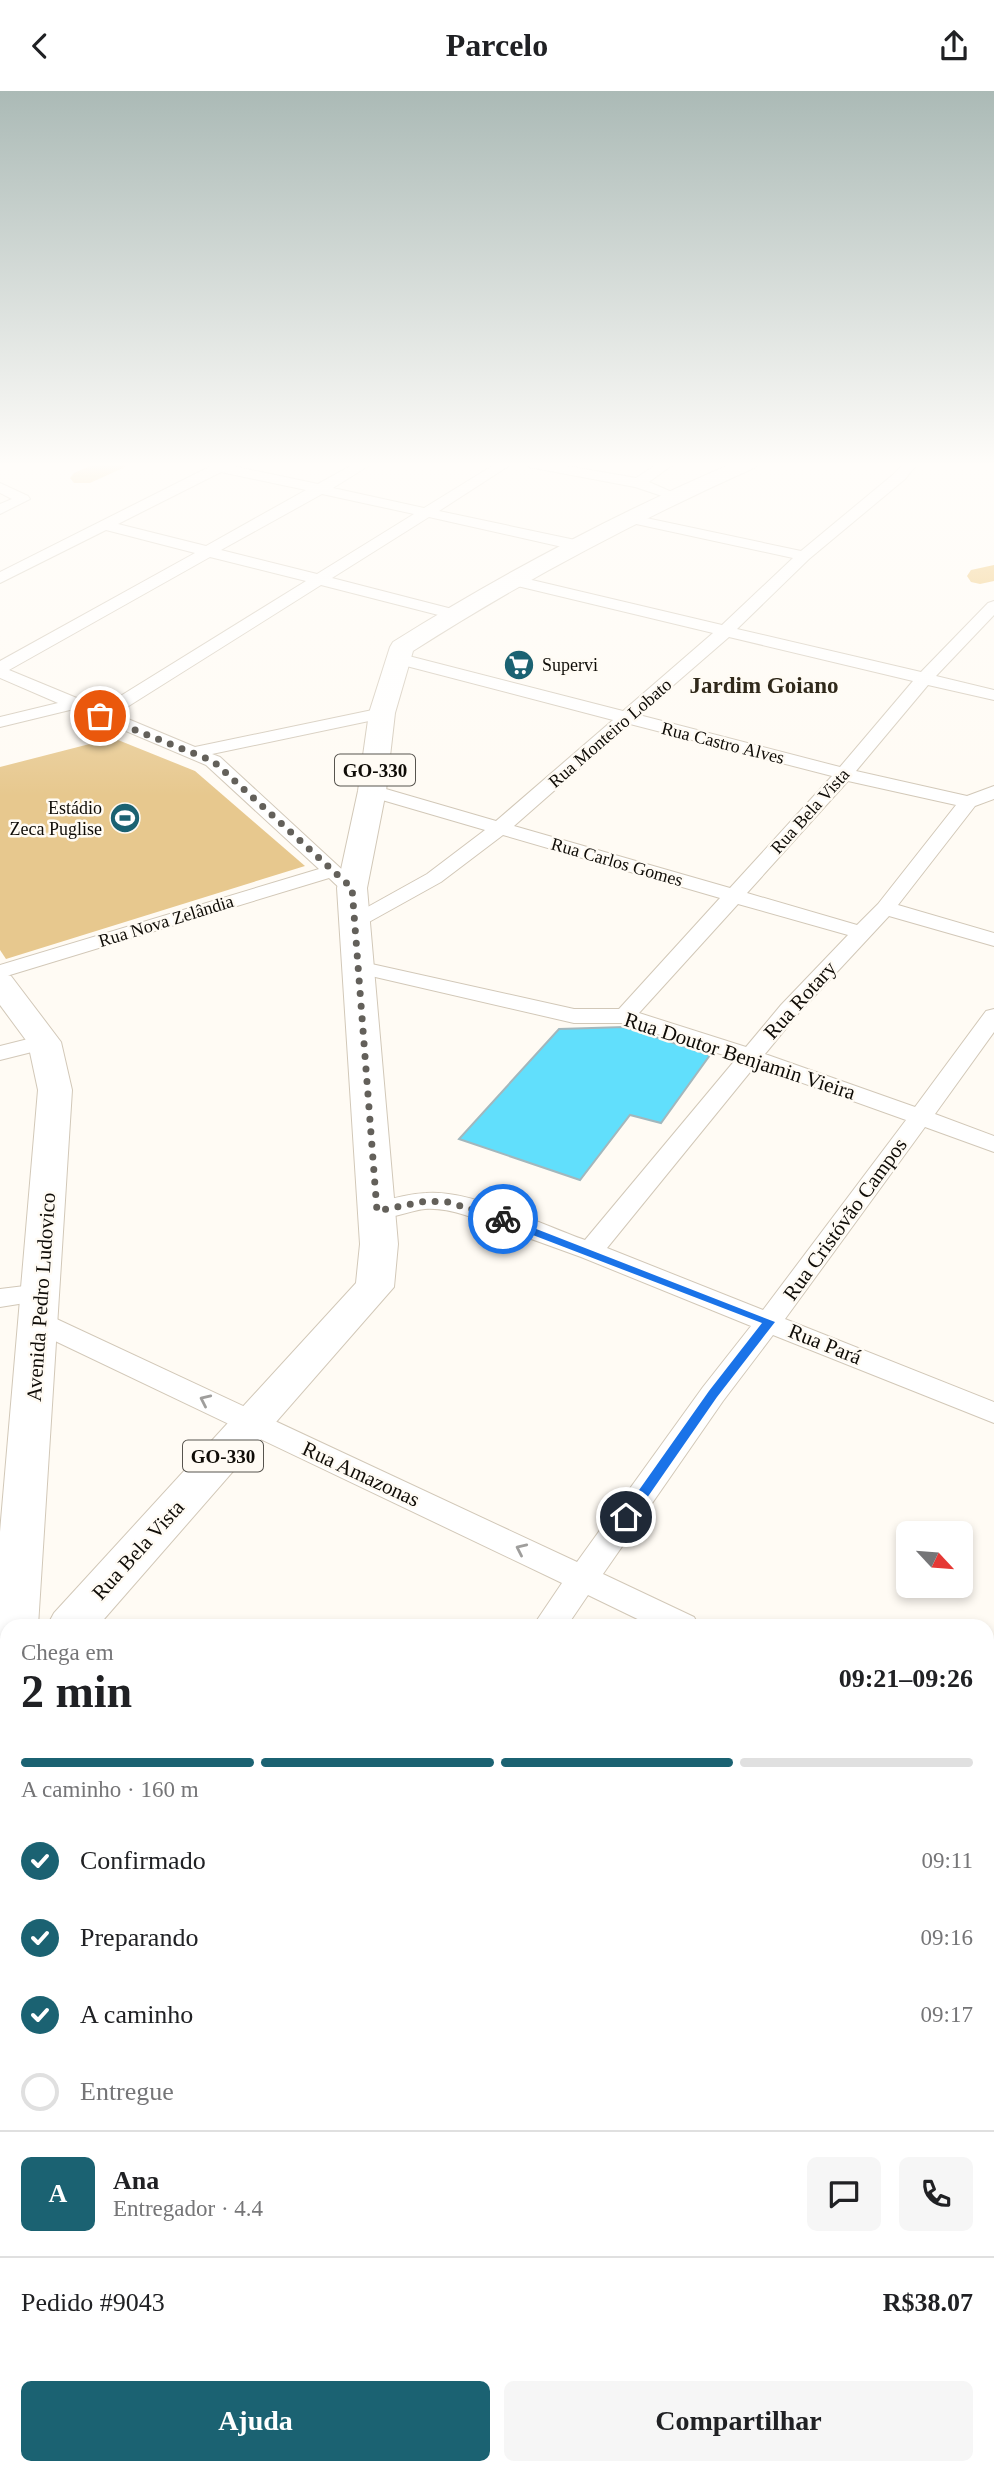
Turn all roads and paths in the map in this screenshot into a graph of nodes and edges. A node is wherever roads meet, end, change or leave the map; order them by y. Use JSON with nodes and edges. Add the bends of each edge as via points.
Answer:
{"nodes":[{"id":1,"x":168,"y":574,"type":"edge"},
{"id":2,"x":295,"y":574,"type":"edge"},
{"id":3,"x":327,"y":574,"type":"edge"},
{"id":4,"x":529,"y":574,"type":"edge"},
{"id":5,"x":785,"y":574,"type":"edge"},
{"id":6,"x":318,"y":580,"type":"junction"},
{"id":7,"x":515,"y":582,"type":"junction"},
{"id":8,"x":994,"y":606,"type":"edge"},
{"id":9,"x":454,"y":614,"type":"junction"},
{"id":10,"x":723,"y":633,"type":"junction"},
{"id":11,"x":397,"y":658,"type":"junction"},
{"id":12,"x":0,"y":670,"type":"edge"},
{"id":13,"x":924,"y":679,"type":"junction"},
{"id":14,"x":994,"y":695,"type":"edge"},
{"id":15,"x":74,"y":704,"type":"junction"},
{"id":16,"x":382,"y":713,"type":"junction"},
{"id":17,"x":100,"y":716,"type":"junction"},
{"id":18,"x":627,"y":718,"type":"junction"},
{"id":19,"x":0,"y":722,"type":"edge"},
{"id":20,"x":192,"y":753,"type":"junction"},
{"id":21,"x":844,"y":774,"type":"junction"},
{"id":22,"x":372,"y":791,"type":"junction"},
{"id":23,"x":993,"y":792,"type":"edge"},
{"id":24,"x":968,"y":802,"type":"junction"},
{"id":25,"x":500,"y":828,"type":"junction"},
{"id":26,"x":342,"y":880,"type":"junction"},
{"id":27,"x":733,"y":895,"type":"junction"},
{"id":28,"x":885,"y":908,"type":"junction"},
{"id":29,"x":353,"y":923,"type":"junction"},
{"id":30,"x":862,"y":933,"type":"junction"},
{"id":31,"x":994,"y":940,"type":"edge"},
{"id":32,"x":358,"y":967,"type":"junction"},
{"id":33,"x":0,"y":972,"type":"edge"},
{"id":34,"x":0,"y":983,"type":"edge"},
{"id":35,"x":625,"y":1016,"type":"junction"},
{"id":36,"x":994,"y":1016,"type":"edge"},
{"id":37,"x":44,"y":1042,"type":"junction"},
{"id":38,"x":0,"y":1053,"type":"edge"},
{"id":39,"x":750,"y":1056,"type":"junction"},
{"id":40,"x":920,"y":1117,"type":"junction"},
{"id":41,"x":994,"y":1143,"type":"edge"},
{"id":42,"x":377,"y":1211,"type":"junction"},
{"id":43,"x":590,"y":1251,"type":"junction"},
{"id":44,"x":0,"y":1298,"type":"edge"},
{"id":45,"x":40,"y":1307,"type":"junction"},
{"id":46,"x":770,"y":1322,"type":"junction"},
{"id":47,"x":994,"y":1413,"type":"edge"},
{"id":48,"x":253,"y":1422,"type":"junction"},
{"id":49,"x":583,"y":1579,"type":"junction"},
{"id":50,"x":16,"y":1619,"type":"edge"},
{"id":51,"x":76,"y":1619,"type":"edge"},
{"id":52,"x":554,"y":1619,"type":"edge"},
{"id":53,"x":668,"y":1619,"type":"edge"}],
"edges":[{"from":1,"to":12,"type":"street"},
{"from":2,"to":6,"type":"street"},
{"from":3,"to":6,"type":"street"},
{"from":4,"to":7,"type":"main road"},
{"from":5,"to":10,"type":"street","name":"Rua Monteiro Lobato"},
{"from":6,"to":9,"type":"street"},
{"from":6,"to":17,"type":"street"},
{"from":7,"to":9,"type":"main road"},
{"from":7,"to":10,"type":"street"},
{"from":8,"to":13,"type":"street","name":"Rua Bela Vista"},
{"from":9,"to":11,"type":"main road","via":[[402,647]]},
{"from":10,"to":13,"type":"street"},
{"from":10,"to":18,"type":"street","name":"Rua Monteiro Lobato"},
{"from":11,"to":16,"type":"main road","number":"GO-330"},
{"from":11,"to":18,"type":"street","name":"Rua Castro Alves"},
{"from":12,"to":15,"type":"street"},
{"from":13,"to":14,"type":"street"},
{"from":13,"to":21,"type":"street","name":"Rua Bela Vista"},
{"from":15,"to":17,"type":"street"},
{"from":15,"to":19,"type":"street"},
{"from":16,"to":20,"type":"street"},
{"from":16,"to":22,"type":"main road","number":"GO-330"},
{"from":17,"to":20,"type":"street"},
{"from":18,"to":21,"type":"street","name":"Rua Castro Alves"},
{"from":18,"to":25,"type":"street","name":"Rua Monteiro Lobato"},
{"from":20,"to":26,"type":"street","via":[[213,761]]},
{"from":21,"to":24,"type":"street","name":"Rua Castro Alves"},
{"from":21,"to":27,"type":"street","name":"Rua Bela Vista"},
{"from":22,"to":25,"type":"street","name":"Rua Carlos Gomes"},
{"from":22,"to":26,"type":"main road","number":"GO-330"},
{"from":23,"to":24,"type":"street","name":"Rua Rotary"},
{"from":24,"to":28,"type":"street","name":"Rua Rotary"},
{"from":25,"to":27,"type":"street","name":"Rua Carlos Gomes"},
{"from":25,"to":29,"type":"street","name":"Rua Monteiro Lobato","via":[[434,878]]},
{"from":26,"to":29,"type":"main road","number":"GO-330"},
{"from":26,"to":33,"type":"street","name":"Rua Nova Zelândia"},
{"from":27,"to":30,"type":"street","name":"Rua Carlos Gomes"},
{"from":27,"to":35,"type":"street","name":"Rua Bela Vista"},
{"from":28,"to":30,"type":"street","name":"Rua Rotary"},
{"from":28,"to":31,"type":"street"},
{"from":29,"to":32,"type":"main road","number":"GO-330"},
{"from":30,"to":39,"type":"street","name":"Rua Rotary"},
{"from":32,"to":35,"type":"street","name":"Rua Doutor Benjamin Vieira","via":[[574,1016]]},
{"from":32,"to":42,"type":"main road","number":"GO-330"},
{"from":34,"to":37,"type":"main road","name":"Avenida Pedro Ludovico"},
{"from":35,"to":39,"type":"street","name":"Rua Doutor Benjamin Vieira"},
{"from":36,"to":40,"type":"street","name":"Rua Cristóvão Campos"},
{"from":37,"to":38,"type":"street"},
{"from":37,"to":45,"type":"main road","name":"Avenida Pedro Ludovico","via":[[55,1090]]},
{"from":39,"to":40,"type":"street","name":"Rua Doutor Benjamin Vieira"},
{"from":39,"to":43,"type":"street","name":"Rua Rotary"},
{"from":40,"to":41,"type":"street","name":"Rua Doutor Benjamin Vieira"},
{"from":40,"to":46,"type":"street","name":"Rua Cristóvão Campos"},
{"from":42,"to":43,"type":"street","name":"Rua Pará","via":[[426,1201],[448,1202]]},
{"from":42,"to":48,"type":"main road","name":"Rua Bela Vista","number":"GO-330","via":[[375,1287]]},
{"from":43,"to":46,"type":"street","name":"Rua Pará"},
{"from":44,"to":45,"type":"street"},
{"from":48,"to":45,"type":"street","name":"Rua Amazonas","one_way":true},
{"from":45,"to":50,"type":"main road","name":"Avenida Pedro Ludovico"},
{"from":46,"to":47,"type":"street","name":"Rua Pará"},
{"from":46,"to":49,"type":"street","name":"Rua Cristóvão Campos","via":[[713,1394]]},
{"from":49,"to":48,"type":"street","name":"Rua Amazonas","one_way":true},
{"from":48,"to":51,"type":"main road","name":"Rua Bela Vista","number":"GO-330"},
{"from":49,"to":52,"type":"street","name":"Rua Cristóvão Campos"},
{"from":49,"to":53,"type":"street","name":"Rua Amazonas"}]}
